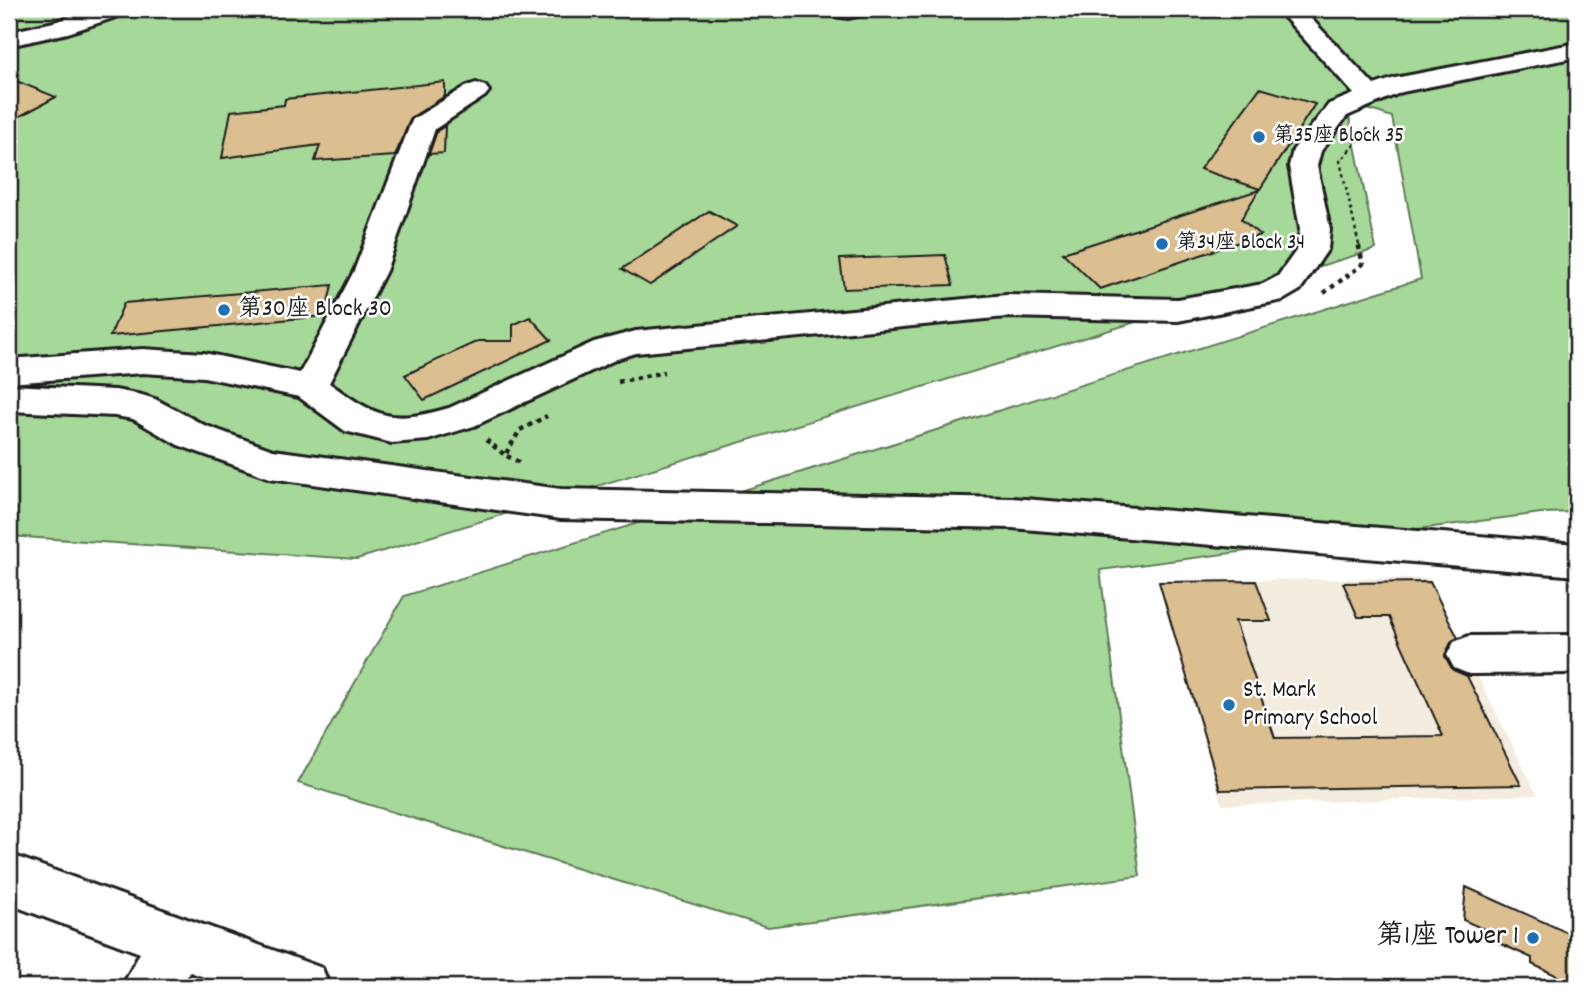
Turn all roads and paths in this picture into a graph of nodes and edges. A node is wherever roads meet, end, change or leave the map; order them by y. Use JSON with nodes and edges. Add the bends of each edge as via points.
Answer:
{"nodes":[{"id":1,"x":117,"y":9,"type":"edge"},
{"id":2,"x":830,"y":9,"type":"edge"},
{"id":3,"x":857,"y":9,"type":"edge"},
{"id":4,"x":1289,"y":9,"type":"edge"},
{"id":5,"x":9,"y":39,"type":"edge"},
{"id":6,"x":1577,"y":50,"type":"edge"},
{"id":7,"x":476,"y":91,"type":"dead end"},
{"id":8,"x":1371,"y":97,"type":"junction"},
{"id":9,"x":1577,"y":116,"type":"edge"},
{"id":10,"x":1577,"y":133,"type":"edge"},
{"id":11,"x":9,"y":371,"type":"edge"},
{"id":12,"x":310,"y":387,"type":"junction"},
{"id":13,"x":9,"y":398,"type":"edge"},
{"id":14,"x":1577,"y":560,"type":"edge"},
{"id":15,"x":1577,"y":654,"type":"edge"},
{"id":16,"x":1469,"y":655,"type":"dead end"},
{"id":17,"x":9,"y":879,"type":"edge"},
{"id":18,"x":179,"y":942,"type":"junction"},
{"id":19,"x":149,"y":987,"type":"edge"},
{"id":20,"x":303,"y":987,"type":"edge"}],
"edges":[{"from":1,"to":5,"type":"street"},
{"from":2,"to":3,"type":"street"},
{"from":4,"to":8,"type":"street"},
{"from":6,"to":8,"type":"street","via":[[1395,86]]},
{"from":7,"to":12,"type":"street","via":[[424,125],[370,271]]},
{"from":8,"to":12,"type":"street","via":[[1338,110],[1307,150],[1303,166],[1315,229],[1313,249],[1289,283],[1272,293],[1178,310],[1006,306],[636,342],[606,350],[461,417],[392,430],[358,422]]},
{"from":9,"to":10,"type":"path"},
{"from":11,"to":12,"type":"street","via":[[169,362],[241,371]]},
{"from":13,"to":14,"type":"street","via":[[142,408],[191,435],[270,464],[561,504],[1012,513]]},
{"from":15,"to":16,"type":"street"},
{"from":17,"to":18,"type":"street"},
{"from":18,"to":19,"type":"street"},
{"from":18,"to":20,"type":"street"}]}
